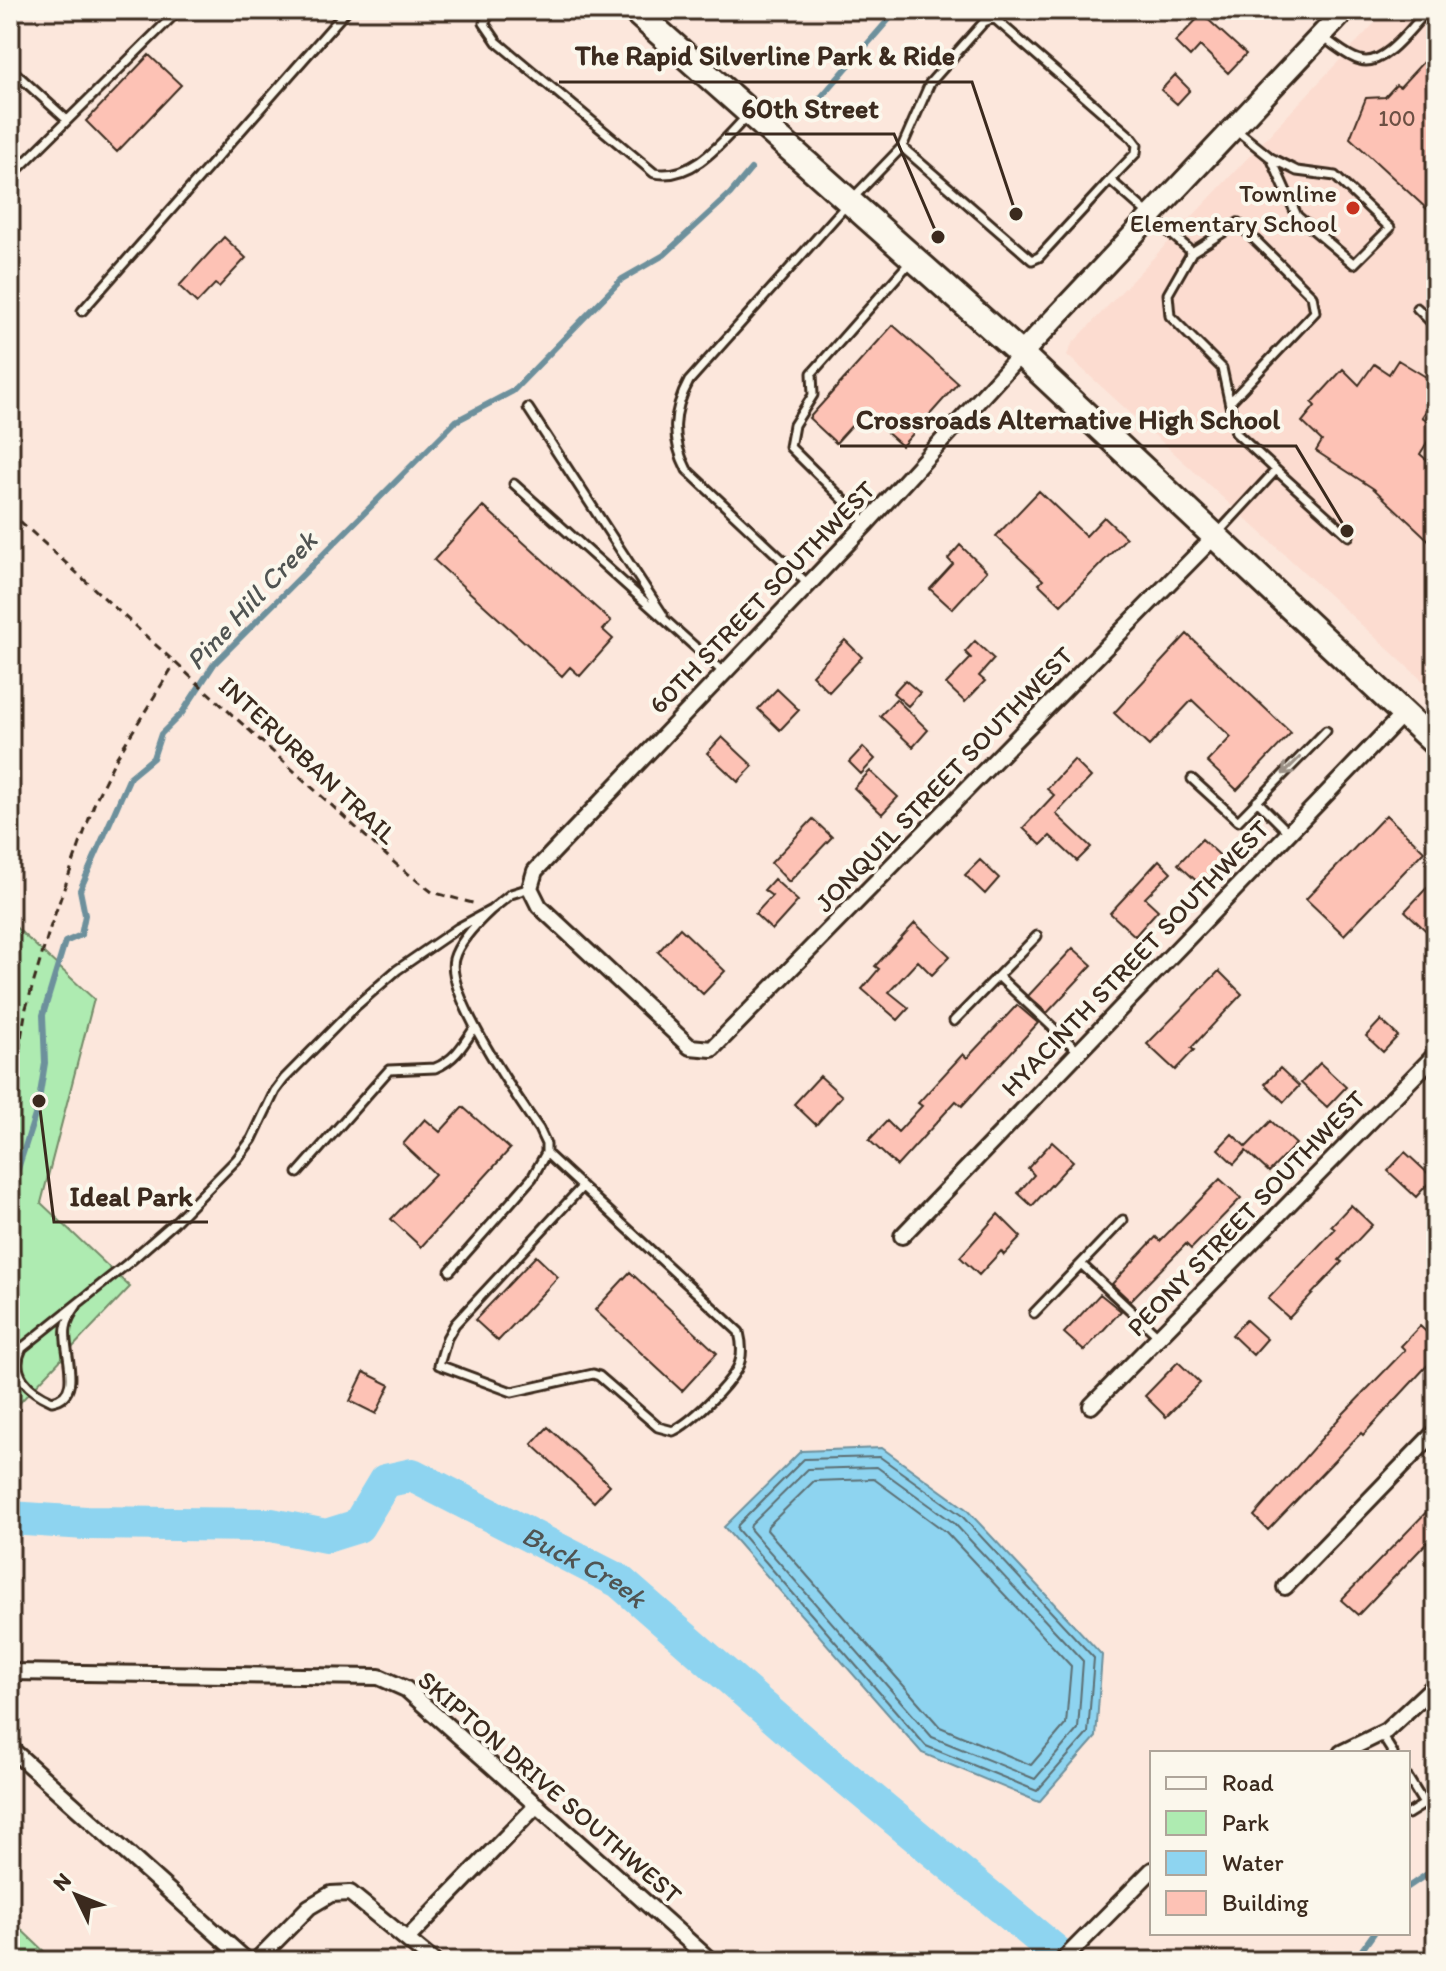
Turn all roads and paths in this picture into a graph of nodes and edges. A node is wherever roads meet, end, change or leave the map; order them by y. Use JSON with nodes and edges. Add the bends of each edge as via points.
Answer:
{"nodes":[{"id":1,"x":179,"y":10,"type":"edge"},
{"id":2,"x":347,"y":10,"type":"edge"},
{"id":3,"x":492,"y":10,"type":"edge"},
{"id":4,"x":634,"y":10,"type":"edge"},
{"id":5,"x":1345,"y":10,"type":"edge"},
{"id":6,"x":1428,"y":10,"type":"edge"},
{"id":7,"x":1321,"y":36,"type":"junction"},
{"id":8,"x":10,"y":68,"type":"edge"},
{"id":9,"x":750,"y":112,"type":"junction"},
{"id":10,"x":67,"y":120,"type":"junction"},
{"id":11,"x":1234,"y":128,"type":"junction"},
{"id":12,"x":902,"y":147,"type":"junction"},
{"id":13,"x":1271,"y":158,"type":"junction"},
{"id":14,"x":10,"y":177,"type":"edge"},
{"id":15,"x":1110,"y":180,"type":"junction"},
{"id":16,"x":850,"y":201,"type":"junction"},
{"id":17,"x":1151,"y":216,"type":"junction"},
{"id":18,"x":1192,"y":252,"type":"junction"},
{"id":19,"x":914,"y":258,"type":"junction"},
{"id":20,"x":1417,"y":308,"type":"dead end"},
{"id":21,"x":82,"y":311,"type":"dead end"},
{"id":22,"x":1436,"y":327,"type":"edge"},
{"id":23,"x":1021,"y":354,"type":"junction"},
{"id":24,"x":1231,"y":401,"type":"junction"},
{"id":25,"x":528,"y":408,"type":"dead end"},
{"id":26,"x":1276,"y":470,"type":"junction"},
{"id":27,"x":514,"y":484,"type":"dead end"},
{"id":28,"x":10,"y":512,"type":"edge"},
{"id":29,"x":867,"y":523,"type":"junction"},
{"id":30,"x":1349,"y":536,"type":"dead end"},
{"id":31,"x":1214,"y":537,"type":"junction"},
{"id":32,"x":809,"y":585,"type":"junction"},
{"id":33,"x":669,"y":624,"type":"junction"},
{"id":34,"x":175,"y":663,"type":"junction"},
{"id":35,"x":724,"y":673,"type":"junction"},
{"id":36,"x":1404,"y":713,"type":"junction"},
{"id":37,"x":1326,"y":731,"type":"dead end"},
{"id":38,"x":1436,"y":744,"type":"edge"},
{"id":39,"x":1192,"y":779,"type":"dead end"},
{"id":40,"x":1257,"y":801,"type":"junction"},
{"id":41,"x":1289,"y":833,"type":"junction"},
{"id":42,"x":530,"y":888,"type":"junction"},
{"id":43,"x":491,"y":910,"type":"junction"},
{"id":44,"x":1037,"y":936,"type":"dead end"},
{"id":45,"x":998,"y":976,"type":"junction"},
{"id":46,"x":954,"y":1021,"type":"dead end"},
{"id":47,"x":475,"y":1027,"type":"junction"},
{"id":48,"x":1079,"y":1052,"type":"junction"},
{"id":49,"x":1436,"y":1054,"type":"edge"},
{"id":50,"x":10,"y":1106,"type":"edge"},
{"id":51,"x":546,"y":1153,"type":"junction"},
{"id":52,"x":298,"y":1173,"type":"dead end"},
{"id":53,"x":582,"y":1187,"type":"junction"},
{"id":54,"x":1123,"y":1220,"type":"dead end"},
{"id":55,"x":902,"y":1236,"type":"dead end"},
{"id":56,"x":1081,"y":1264,"type":"junction"},
{"id":57,"x":450,"y":1271,"type":"dead end"},
{"id":58,"x":77,"y":1305,"type":"junction"},
{"id":59,"x":1034,"y":1313,"type":"dead end"},
{"id":60,"x":1159,"y":1337,"type":"junction"},
{"id":61,"x":1091,"y":1406,"type":"dead end"},
{"id":62,"x":1436,"y":1431,"type":"edge"},
{"id":63,"x":1285,"y":1587,"type":"dead end"},
{"id":64,"x":10,"y":1672,"type":"edge"},
{"id":65,"x":1436,"y":1684,"type":"edge"},
{"id":66,"x":1381,"y":1733,"type":"junction"},
{"id":67,"x":10,"y":1748,"type":"edge"},
{"id":68,"x":1345,"y":1751,"type":"edge"},
{"id":69,"x":1392,"y":1751,"type":"edge"},
{"id":70,"x":1410,"y":1781,"type":"edge"},
{"id":71,"x":537,"y":1805,"type":"junction"},
{"id":72,"x":1410,"y":1813,"type":"edge"},
{"id":73,"x":1150,"y":1872,"type":"edge"},
{"id":74,"x":408,"y":1938,"type":"junction"},
{"id":75,"x":247,"y":1961,"type":"edge"},
{"id":76,"x":256,"y":1961,"type":"edge"},
{"id":77,"x":433,"y":1961,"type":"edge"},
{"id":78,"x":711,"y":1961,"type":"edge"},
{"id":79,"x":1062,"y":1961,"type":"edge"}],
"edges":[{"from":1,"to":10,"type":"lane"},
{"from":2,"to":21,"type":"lane"},
{"from":3,"to":9,"type":"lane","via":[[484,23],[497,42],[654,173],[674,174],[699,162]]},
{"from":4,"to":9,"type":"main road"},
{"from":5,"to":7,"type":"main road"},
{"from":6,"to":7,"type":"lane","via":[[1374,61],[1360,60]]},
{"from":7,"to":11,"type":"main road"},
{"from":8,"to":10,"type":"lane"},
{"from":9,"to":16,"type":"main road"},
{"from":10,"to":14,"type":"lane"},
{"from":11,"to":13,"type":"lane"},
{"from":11,"to":17,"type":"main road"},
{"from":12,"to":15,"type":"lane","via":[[1032,260]]},
{"from":12,"to":15,"type":"lane","via":[[930,83],[984,22],[994,18],[1137,145],[1136,153]]},
{"from":12,"to":16,"type":"lane"},
{"from":13,"to":13,"type":"lane","via":[[1297,171],[1335,176],[1390,228],[1354,264],[1297,216]]},
{"from":15,"to":17,"type":"lane"},
{"from":16,"to":19,"type":"main road"},
{"from":16,"to":32,"type":"lane","via":[[689,381],[675,415],[676,444],[687,470]]},
{"from":17,"to":18,"type":"lane"},
{"from":17,"to":23,"type":"main road"},
{"from":18,"to":24,"type":"lane","via":[[1168,294],[1167,306],[1170,316],[1222,368]]},
{"from":18,"to":24,"type":"lane","via":[[1238,223],[1312,296],[1315,312]]},
{"from":19,"to":23,"type":"main road"},
{"from":19,"to":29,"type":"lane","via":[[812,373],[813,395],[794,425],[790,447]]},
{"from":20,"to":22,"type":"lane"},
{"from":23,"to":29,"type":"street","name":"60TH STREET SOUTHWEST"},
{"from":23,"to":31,"type":"main road"},
{"from":24,"to":26,"type":"lane","via":[[1236,433]]},
{"from":25,"to":33,"type":"lane"},
{"from":26,"to":30,"type":"lane"},
{"from":26,"to":31,"type":"lane"},
{"from":27,"to":33,"type":"lane"},
{"from":28,"to":34,"type":"path","name":"INTERURBAN TRAIL"},
{"from":29,"to":32,"type":"street","name":"60TH STREET SOUTHWEST"},
{"from":31,"to":36,"type":"main road"},
{"from":31,"to":42,"type":"street","name":"JONQUIL STREET SOUTHWEST","via":[[712,1049],[690,1047],[539,906]]},
{"from":32,"to":35,"type":"street","name":"60TH STREET SOUTHWEST"},
{"from":33,"to":35,"type":"lane"},
{"from":34,"to":43,"type":"path","name":"INTERURBAN TRAIL","via":[[397,865],[432,892]]},
{"from":34,"to":50,"type":"path","via":[[96,799],[26,1008]]},
{"from":35,"to":42,"type":"street","name":"60TH STREET SOUTHWEST","via":[[535,871]]},
{"from":36,"to":38,"type":"main road"},
{"from":36,"to":41,"type":"street","name":"HYACINTH STREET SOUTHWEST"},
{"from":37,"to":40,"type":"lane","one_way":true},
{"from":39,"to":40,"type":"lane","via":[[1238,821]]},
{"from":40,"to":41,"type":"lane"},
{"from":41,"to":48,"type":"street","name":"HYACINTH STREET SOUTHWEST"},
{"from":42,"to":43,"type":"lane","via":[[511,894]]},
{"from":43,"to":47,"type":"lane","via":[[454,958],[454,978]]},
{"from":43,"to":58,"type":"lane","via":[[420,952],[357,1005],[284,1079],[237,1159],[174,1223]]},
{"from":44,"to":45,"type":"lane"},
{"from":45,"to":46,"type":"lane"},
{"from":45,"to":48,"type":"lane"},
{"from":47,"to":51,"type":"lane","via":[[539,1129]]},
{"from":47,"to":52,"type":"lane","via":[[442,1065],[389,1070]]},
{"from":48,"to":55,"type":"street","name":"HYACINTH STREET SOUTHWEST"},
{"from":49,"to":60,"type":"street","name":"PEONY STREET SOUTHWEST"},
{"from":51,"to":53,"type":"lane"},
{"from":51,"to":57,"type":"lane","via":[[532,1178]]},
{"from":53,"to":53,"type":"lane","via":[[739,1332],[737,1368],[688,1422],[673,1431],[658,1427],[593,1374],[512,1392],[439,1365],[455,1324]]},
{"from":54,"to":56,"type":"lane"},
{"from":56,"to":59,"type":"lane"},
{"from":56,"to":60,"type":"lane"},
{"from":58,"to":58,"type":"lane","via":[[66,1328],[71,1384],[66,1394],[52,1401],[23,1381],[18,1356],[27,1342]]},
{"from":60,"to":61,"type":"street","name":"PEONY STREET SOUTHWEST"},
{"from":62,"to":63,"type":"street"},
{"from":64,"to":71,"type":"street","name":"SKIPTON DRIVE SOUTHWEST","via":[[379,1677],[406,1689]]},
{"from":65,"to":66,"type":"street"},
{"from":66,"to":68,"type":"street"},
{"from":66,"to":69,"type":"lane"},
{"from":67,"to":75,"type":"street"},
{"from":70,"to":72,"type":"lane","via":[[1424,1804]]},
{"from":71,"to":74,"type":"street"},
{"from":71,"to":78,"type":"street","name":"SKIPTON DRIVE SOUTHWEST"},
{"from":73,"to":79,"type":"street"},
{"from":74,"to":76,"type":"street","via":[[350,1893],[331,1894],[309,1907]]},
{"from":74,"to":77,"type":"street"}]}
